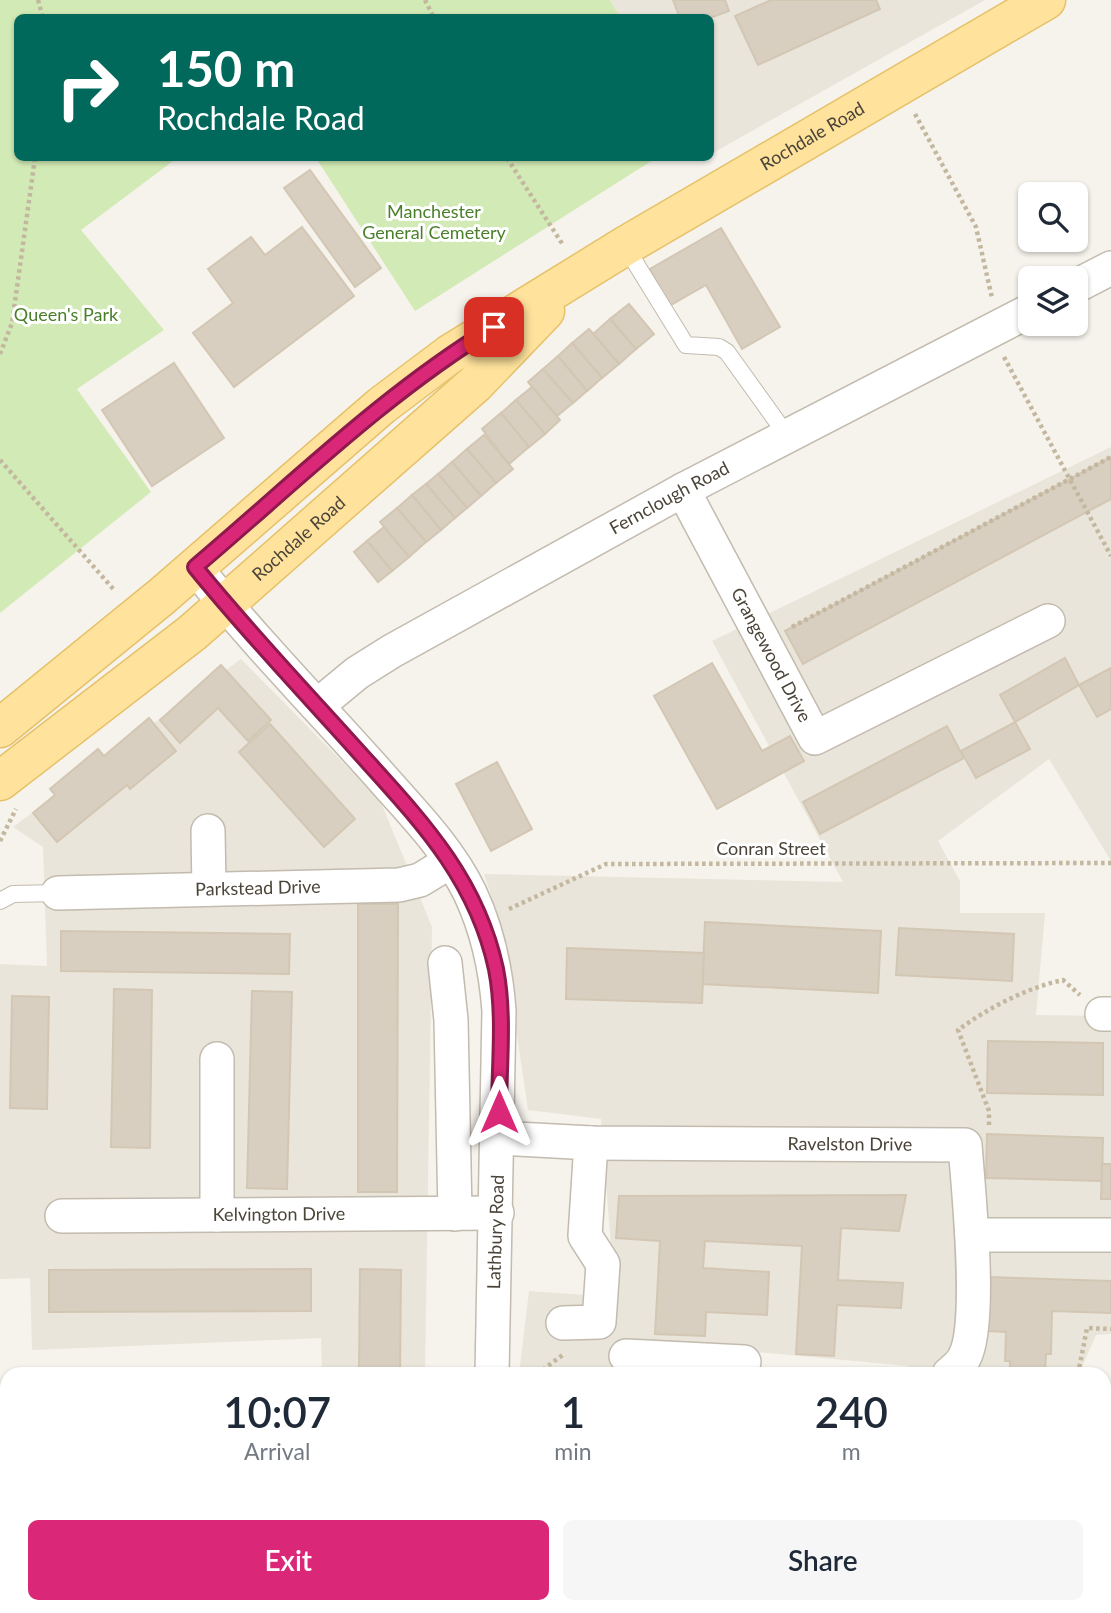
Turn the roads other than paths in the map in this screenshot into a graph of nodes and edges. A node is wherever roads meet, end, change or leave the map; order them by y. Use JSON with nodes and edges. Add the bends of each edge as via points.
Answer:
{"nodes":[{"id":1,"x":1046,"y":0,"type":"edge"},
{"id":2,"x":625,"y":246,"type":"junction"},
{"id":3,"x":1111,"y":268,"type":"edge"},
{"id":4,"x":580,"y":274,"type":"junction"},
{"id":5,"x":1088,"y":280,"type":"edge"},
{"id":6,"x":1018,"y":317,"type":"edge"},
{"id":7,"x":788,"y":437,"type":"junction"},
{"id":8,"x":683,"y":490,"type":"junction"},
{"id":9,"x":195,"y":567,"type":"junction"},
{"id":10,"x":224,"y":604,"type":"junction"},
{"id":11,"x":1048,"y":621,"type":"dead end"},
{"id":12,"x":317,"y":706,"type":"junction"},
{"id":13,"x":0,"y":728,"type":"edge"},
{"id":14,"x":0,"y":781,"type":"edge"},
{"id":15,"x":208,"y":831,"type":"dead end"},
{"id":16,"x":451,"y":861,"type":"junction"},
{"id":17,"x":209,"y":889,"type":"junction"},
{"id":18,"x":58,"y":893,"type":"joint"},
{"id":19,"x":0,"y":901,"type":"edge"},
{"id":20,"x":445,"y":963,"type":"dead end"},
{"id":21,"x":217,"y":1059,"type":"dead end"},
{"id":22,"x":498,"y":1138,"type":"junction"},
{"id":23,"x":592,"y":1143,"type":"junction"},
{"id":24,"x":497,"y":1213,"type":"junction"},
{"id":25,"x":455,"y":1214,"type":"junction"},
{"id":26,"x":217,"y":1215,"type":"junction"},
{"id":27,"x":62,"y":1216,"type":"dead end"},
{"id":28,"x":972,"y":1235,"type":"junction"},
{"id":29,"x":1111,"y":1235,"type":"edge"},
{"id":30,"x":563,"y":1323,"type":"dead end"},
{"id":31,"x":626,"y":1356,"type":"dead end"},
{"id":32,"x":744,"y":1362,"type":"dead end"},
{"id":33,"x":492,"y":1367,"type":"edge"},
{"id":34,"x":956,"y":1367,"type":"edge"}],
"edges":[{"from":1,"to":2,"type":"main road","name":"Rochdale Road"},
{"from":2,"to":4,"type":"main road","name":"Rochdale Road"},
{"from":2,"to":7,"type":"lane","via":[[686,345],[719,347],[727,352]]},
{"from":3,"to":5,"type":"street"},
{"from":4,"to":9,"type":"main road","name":"Rochdale Road","via":[[450,354]]},
{"from":4,"to":10,"type":"main road","name":"Rochdale Road","via":[[475,384]]},
{"from":6,"to":7,"type":"street","name":"Fernclough Road"},
{"from":7,"to":8,"type":"street","name":"Fernclough Road"},
{"from":8,"to":11,"type":"street","name":"Grangewood Drive","via":[[815,738]]},
{"from":8,"to":12,"type":"street","name":"Fernclough Road","via":[[392,651]]},
{"from":9,"to":10,"type":"street","name":"Lathbury Road"},
{"from":9,"to":13,"type":"main road","name":"Rochdale Road"},
{"from":10,"to":12,"type":"street","name":"Lathbury Road"},
{"from":10,"to":14,"type":"main road","name":"Rochdale Road"},
{"from":12,"to":16,"type":"street","name":"Lathbury Road"},
{"from":15,"to":17,"type":"street"},
{"from":16,"to":17,"type":"street","name":"Parkstead Drive","via":[[419,880],[399,885]]},
{"from":16,"to":22,"type":"street","name":"Lathbury Road","via":[[482,920],[496,971]]},
{"from":17,"to":18,"type":"street","name":"Parkstead Drive"},
{"from":18,"to":19,"type":"lane","via":[[13,894]]},
{"from":20,"to":25,"type":"street","via":[[451,1020]]},
{"from":21,"to":26,"type":"street"},
{"from":22,"to":23,"type":"street","name":"Ravelston Drive"},
{"from":22,"to":24,"type":"street","name":"Lathbury Road"},
{"from":23,"to":28,"type":"street","name":"Ravelston Drive","via":[[965,1145]]},
{"from":23,"to":30,"type":"street","via":[[585,1236],[603,1264],[599,1322]]},
{"from":24,"to":25,"type":"street","name":"Kelvington Drive"},
{"from":24,"to":33,"type":"street","name":"Lathbury Road"},
{"from":25,"to":26,"type":"street","name":"Kelvington Drive"},
{"from":26,"to":27,"type":"street","name":"Kelvington Drive"},
{"from":28,"to":29,"type":"street"},
{"from":28,"to":34,"type":"street","via":[[969,1346]]},
{"from":31,"to":32,"type":"street"}]}
